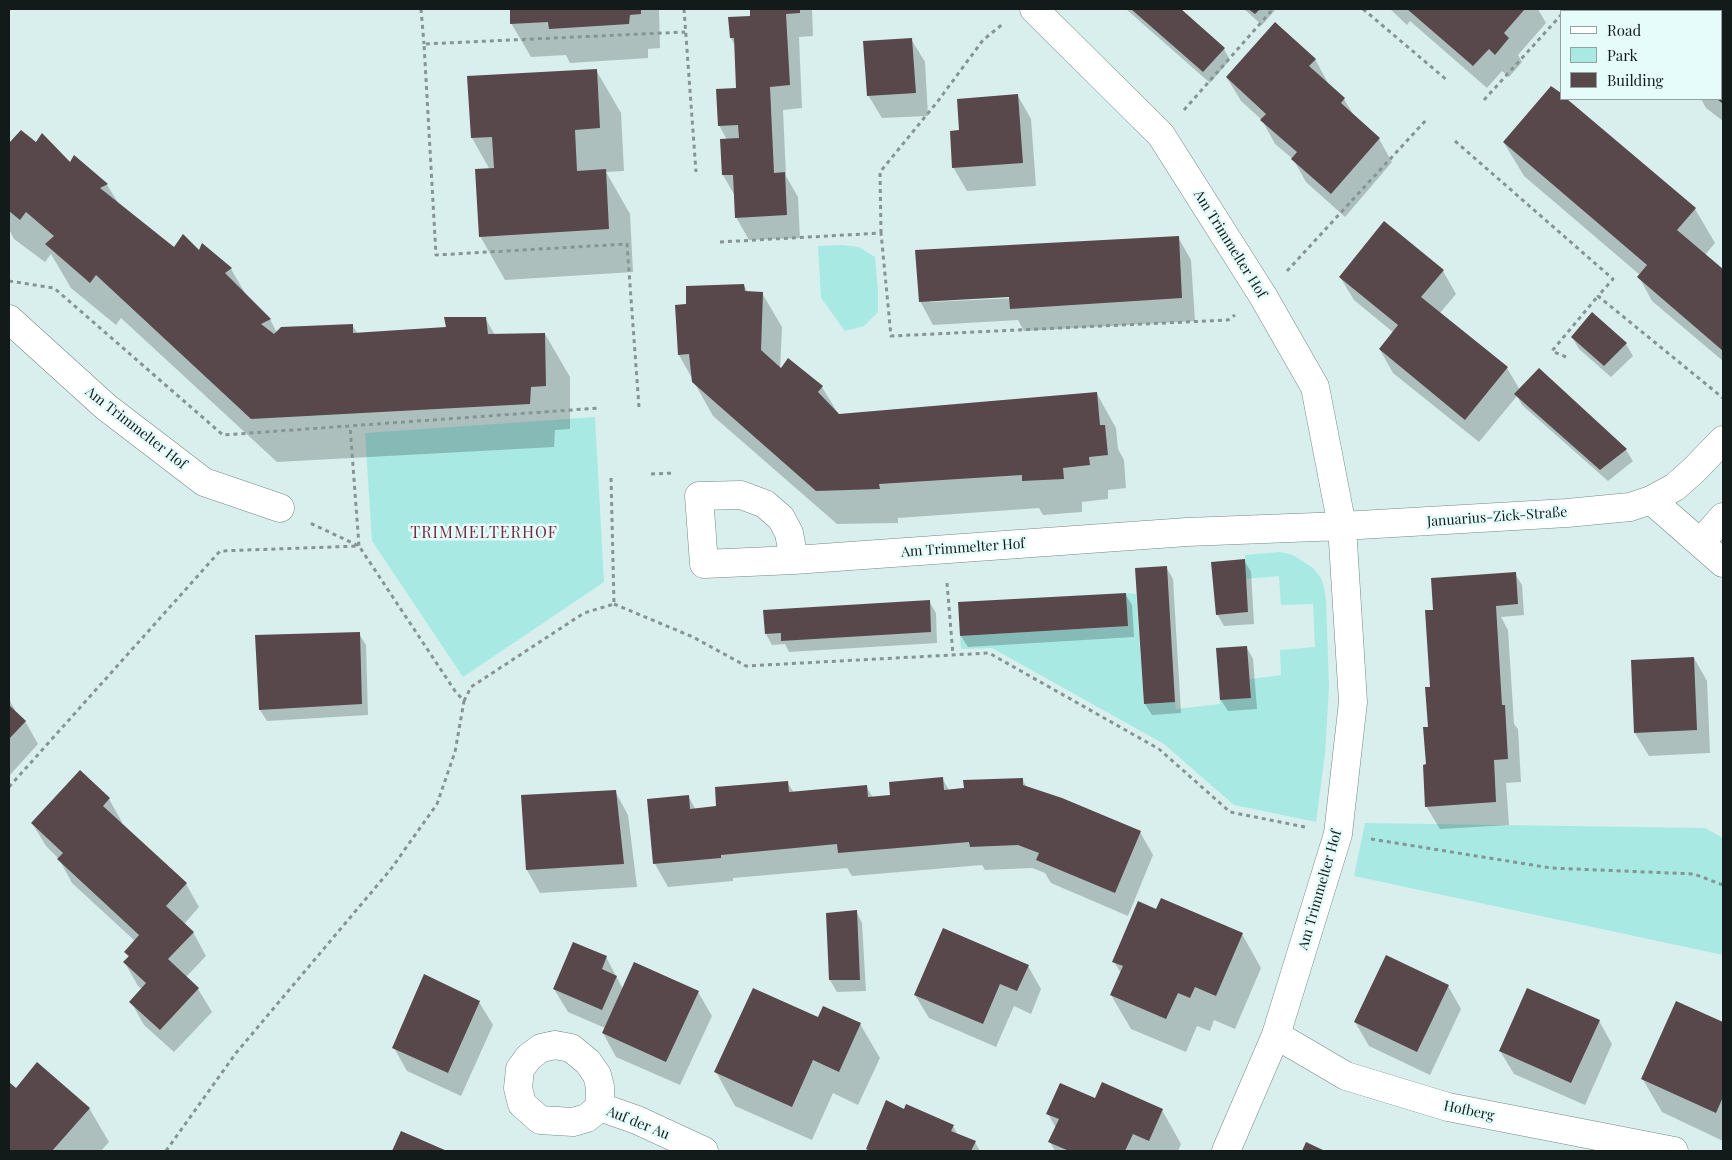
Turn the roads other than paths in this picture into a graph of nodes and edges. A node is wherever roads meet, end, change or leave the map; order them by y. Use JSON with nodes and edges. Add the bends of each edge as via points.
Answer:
{"nodes":[{"id":1,"x":1034,"y":9,"type":"edge"},
{"id":2,"x":9,"y":319,"type":"edge"},
{"id":3,"x":1723,"y":440,"type":"edge"},
{"id":4,"x":1651,"y":500,"type":"junction"},
{"id":5,"x":280,"y":508,"type":"road end"},
{"id":6,"x":1723,"y":517,"type":"edge"},
{"id":7,"x":1342,"y":526,"type":"junction"},
{"id":8,"x":1700,"y":543,"type":"junction"},
{"id":9,"x":794,"y":560,"type":"dead end"},
{"id":10,"x":1723,"y":563,"type":"edge"},
{"id":11,"x":1276,"y":1036,"type":"junction"},
{"id":12,"x":600,"y":1107,"type":"dead end"},
{"id":13,"x":704,"y":1151,"type":"edge"},
{"id":14,"x":1226,"y":1151,"type":"edge"},
{"id":15,"x":1674,"y":1151,"type":"edge"}],
"edges":[{"from":1,"to":7,"type":"street","name":"Am Trimmelter Hof","via":[[1161,136],[1263,296],[1315,387]]},
{"from":2,"to":5,"type":"street","name":"Am Trimmelter Hof","via":[[106,407],[204,482]]},
{"from":3,"to":4,"type":"street","name":"Januarius-Zick-Straße","via":[[1675,487]]},
{"from":4,"to":7,"type":"street","name":"Januarius-Zick-Straße","via":[[1630,507],[1568,513]]},
{"from":4,"to":8,"type":"street"},
{"from":6,"to":8,"type":"street"},
{"from":7,"to":9,"type":"street","name":"Am Trimmelter Hof","via":[[1187,532]]},
{"from":7,"to":11,"type":"street","name":"Am Trimmelter Hof","via":[[1353,702],[1338,834]]},
{"from":8,"to":10,"type":"street"},
{"from":11,"to":14,"type":"street","name":"Am Trimmelter Hof"},
{"from":11,"to":15,"type":"street","name":"Hofberg","via":[[1346,1076],[1448,1107]]},
{"from":12,"to":13,"type":"street","name":"Auf der Au"}]}
